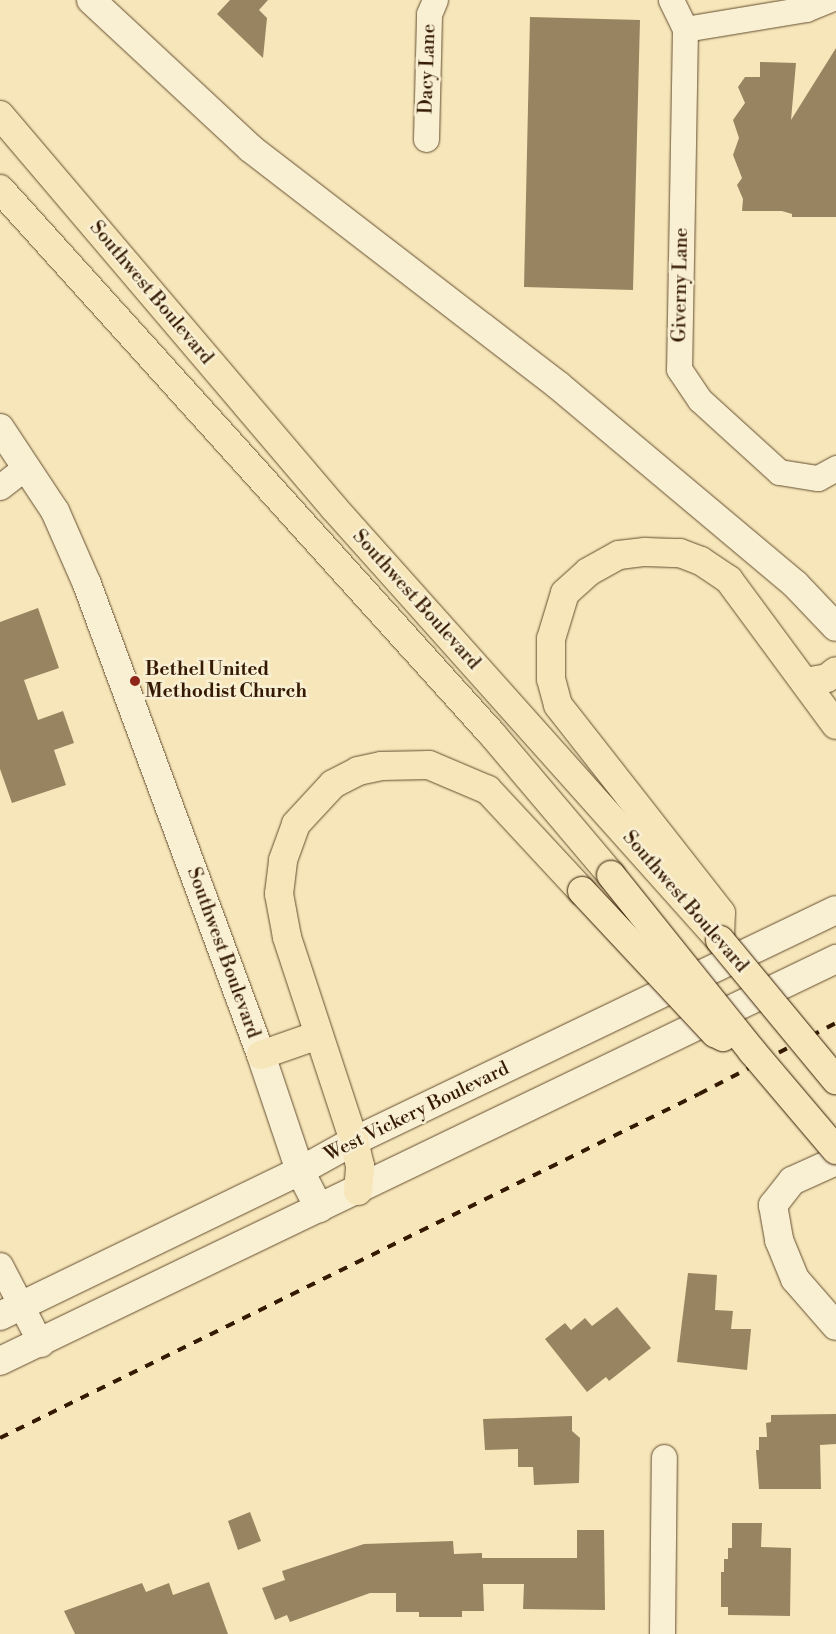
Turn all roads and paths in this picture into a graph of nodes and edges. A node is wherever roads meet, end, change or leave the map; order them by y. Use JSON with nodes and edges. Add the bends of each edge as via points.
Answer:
{"nodes":[{"id":1,"x":91,"y":0,"type":"edge"},
{"id":2,"x":435,"y":0,"type":"edge"},
{"id":3,"x":671,"y":0,"type":"edge"},
{"id":4,"x":828,"y":0,"type":"edge"},
{"id":5,"x":685,"y":29,"type":"junction"},
{"id":6,"x":0,"y":115,"type":"edge"},
{"id":7,"x":426,"y":140,"type":"dead end"},
{"id":8,"x":0,"y":188,"type":"edge"},
{"id":9,"x":0,"y":428,"type":"edge"},
{"id":10,"x":26,"y":467,"type":"junction"},
{"id":11,"x":836,"y":468,"type":"edge"},
{"id":12,"x":0,"y":487,"type":"edge"},
{"id":13,"x":836,"y":627,"type":"edge"},
{"id":14,"x":836,"y":671,"type":"edge"},
{"id":15,"x":805,"y":682,"type":"junction"},
{"id":16,"x":836,"y":724,"type":"edge"},
{"id":17,"x":672,"y":869,"type":"junction"},
{"id":18,"x":836,"y":910,"type":"edge"},
{"id":19,"x":836,"y":959,"type":"edge"},
{"id":20,"x":318,"y":1036,"type":"junction"},
{"id":21,"x":752,"y":1051,"type":"junction"},
{"id":22,"x":261,"y":1055,"type":"junction"},
{"id":23,"x":836,"y":1080,"type":"edge"},
{"id":24,"x":354,"y":1141,"type":"junction"},
{"id":25,"x":836,"y":1150,"type":"edge"},
{"id":26,"x":836,"y":1161,"type":"edge"},
{"id":27,"x":300,"y":1171,"type":"junction"},
{"id":28,"x":358,"y":1190,"type":"junction"},
{"id":29,"x":319,"y":1208,"type":"junction"},
{"id":30,"x":0,"y":1265,"type":"edge"},
{"id":31,"x":10,"y":1310,"type":"edge"},
{"id":32,"x":836,"y":1326,"type":"edge"},
{"id":33,"x":41,"y":1344,"type":"junction"},
{"id":34,"x":0,"y":1361,"type":"edge"},
{"id":35,"x":664,"y":1457,"type":"dead end"},
{"id":36,"x":662,"y":1634,"type":"edge"}],
"edges":[{"from":1,"to":13,"type":"main road","via":[[250,148],[559,386],[612,434],[795,584]]},
{"from":2,"to":7,"type":"street","name":"Dacy Lane","via":[[429,14]]},
{"from":3,"to":5,"type":"street","name":"Giverny Lane"},
{"from":4,"to":5,"type":"street","via":[[806,9]]},
{"from":5,"to":11,"type":"street","name":"Giverny Lane","via":[[679,369],[700,400],[779,472],[818,478]]},
{"from":6,"to":17,"type":"highway","name":"Southwest Boulevard","via":[[334,508]]},
{"from":8,"to":21,"type":"highway","name":"Southwest Boulevard","bridge":true,"via":[[492,734]]},
{"from":9,"to":10,"type":"main road","name":"Southwest Boulevard"},
{"from":10,"to":12,"type":"street"},
{"from":10,"to":22,"type":"main road","name":"Southwest Boulevard","via":[[55,511],[86,584]]},
{"from":14,"to":15,"type":"highway","via":[[827,678]]},
{"from":15,"to":16,"type":"highway"},
{"from":15,"to":17,"type":"highway","via":[[730,580],[701,561],[680,553],[645,552],[619,556],[588,572],[565,593],[551,638],[551,679],[558,705]]},
{"from":17,"to":23,"type":"highway","name":"Southwest Boulevard","bridge":true,"via":[[721,913],[720,940]]},
{"from":18,"to":24,"type":"main road","name":"West Vickery Boulevard"},
{"from":19,"to":28,"type":"main road"},
{"from":20,"to":21,"type":"highway","bridge":true,"via":[[288,937],[279,894],[283,860],[296,824],[333,784],[358,771],[381,766],[429,765],[488,790],[716,1033]]},
{"from":20,"to":22,"type":"highway"},
{"from":20,"to":24,"type":"highway"},
{"from":21,"to":25,"type":"highway","name":"Southwest Boulevard","bridge":true},
{"from":22,"to":27,"type":"main road","name":"Southwest Boulevard"},
{"from":24,"to":27,"type":"main road","name":"West Vickery Boulevard"},
{"from":24,"to":28,"type":"highway","via":[[360,1166]]},
{"from":26,"to":32,"type":"main road","via":[[792,1181],[773,1205],[778,1240],[795,1279]]},
{"from":27,"to":29,"type":"main road","name":"Southwest Boulevard"},
{"from":27,"to":31,"type":"main road","name":"West Vickery Boulevard"},
{"from":28,"to":29,"type":"main road"},
{"from":29,"to":33,"type":"main road"},
{"from":30,"to":31,"type":"street"},
{"from":31,"to":33,"type":"street"},
{"from":33,"to":34,"type":"main road"},
{"from":35,"to":36,"type":"street"}]}
